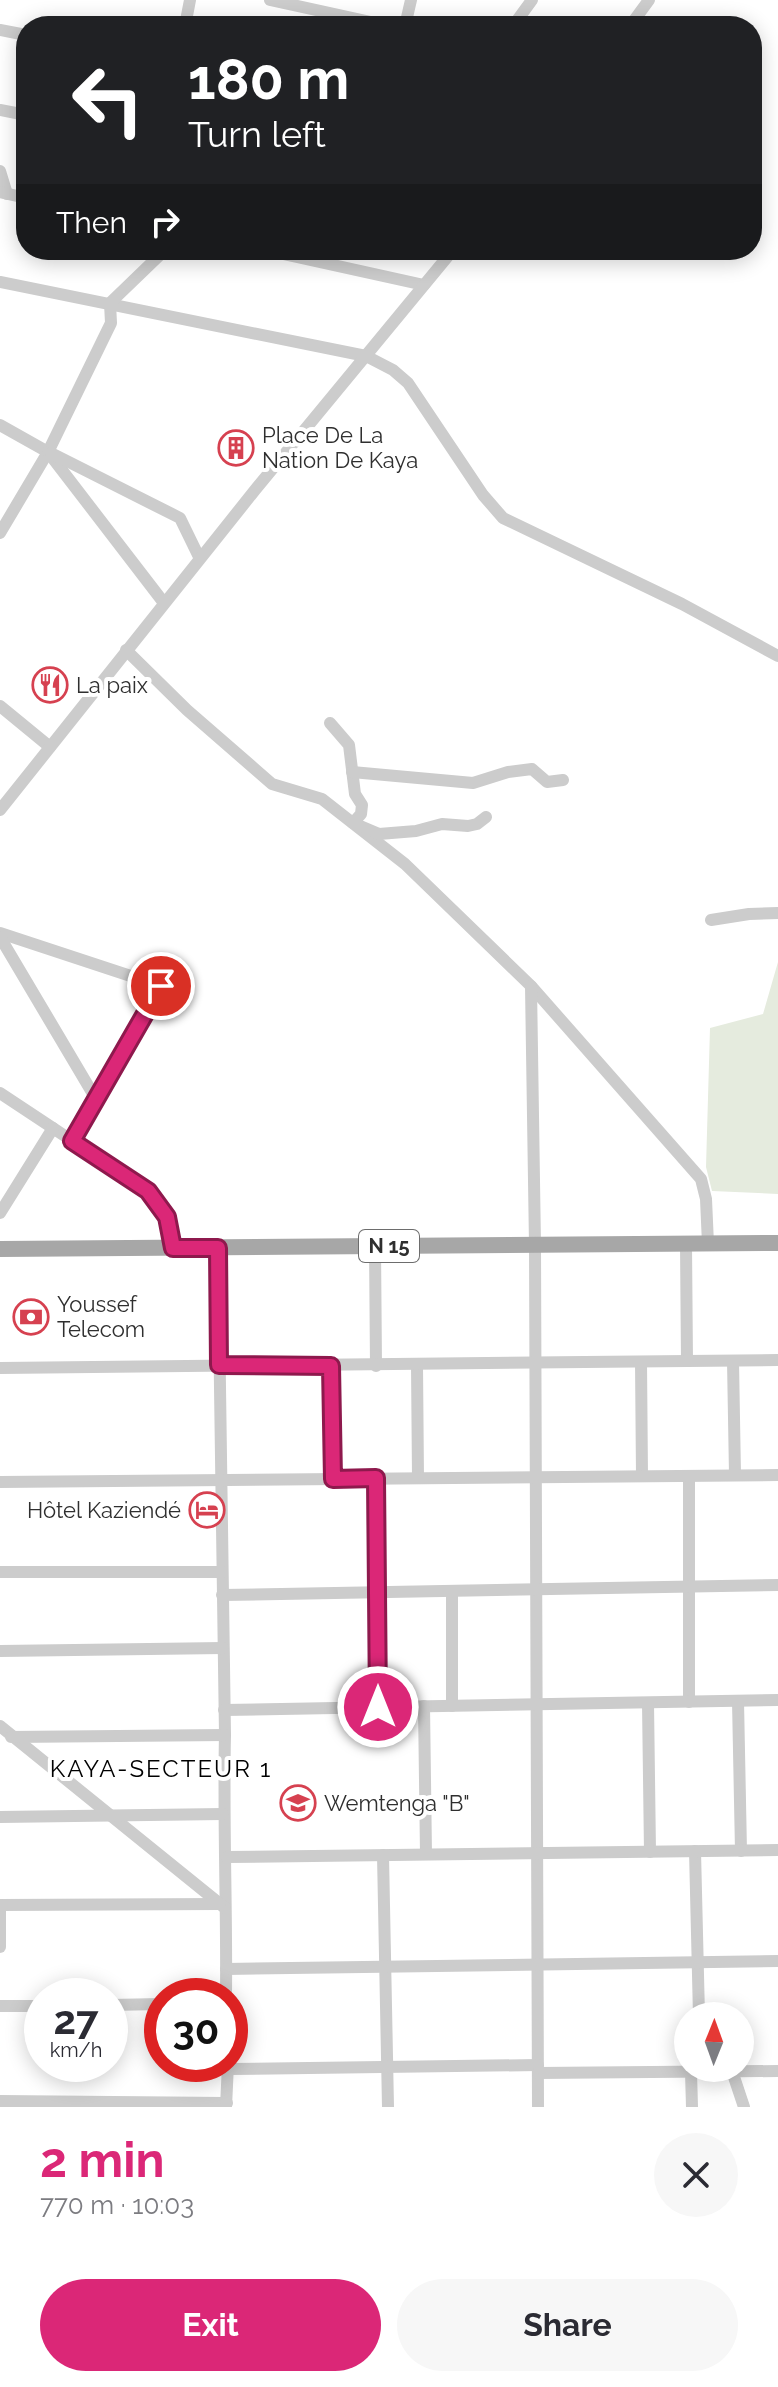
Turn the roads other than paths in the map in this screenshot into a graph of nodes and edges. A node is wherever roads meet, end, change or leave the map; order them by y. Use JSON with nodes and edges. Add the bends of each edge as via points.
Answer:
{"nodes":[{"id":1,"x":271,"y":0,"type":"edge"},
{"id":2,"x":344,"y":16,"type":"edge"},
{"id":3,"x":0,"y":171,"type":"edge"},
{"id":4,"x":3,"y":193,"type":"edge"},
{"id":5,"x":155,"y":260,"type":"edge"},
{"id":6,"x":310,"y":260,"type":"edge"},
{"id":7,"x":445,"y":260,"type":"edge"},
{"id":8,"x":1,"y":285,"type":"edge"},
{"id":9,"x":424,"y":285,"type":"junction"},
{"id":10,"x":110,"y":303,"type":"junction"},
{"id":11,"x":366,"y":356,"type":"junction"},
{"id":12,"x":0,"y":425,"type":"edge"},
{"id":13,"x":48,"y":452,"type":"junction"},
{"id":14,"x":0,"y":533,"type":"edge"},
{"id":15,"x":198,"y":555,"type":"dead end"},
{"id":16,"x":164,"y":603,"type":"junction"},
{"id":17,"x":126,"y":650,"type":"junction"},
{"id":18,"x":778,"y":656,"type":"edge"},
{"id":19,"x":0,"y":706,"type":"edge"},
{"id":20,"x":330,"y":723,"type":"dead end"},
{"id":21,"x":50,"y":747,"type":"junction"},
{"id":22,"x":352,"y":772,"type":"junction"},
{"id":23,"x":563,"y":780,"type":"dead end"},
{"id":24,"x":0,"y":810,"type":"edge"},
{"id":25,"x":486,"y":817,"type":"dead end"},
{"id":26,"x":353,"y":823,"type":"junction"},
{"id":27,"x":778,"y":913,"type":"edge"},
{"id":28,"x":711,"y":920,"type":"dead end"},
{"id":29,"x":0,"y":935,"type":"edge"},
{"id":30,"x":531,"y":986,"type":"junction"},
{"id":31,"x":0,"y":1093,"type":"edge"},
{"id":32,"x":96,"y":1099,"type":"junction"},
{"id":33,"x":53,"y":1128,"type":"junction"},
{"id":34,"x":72,"y":1141,"type":"junction"},
{"id":35,"x":0,"y":1213,"type":"edge"},
{"id":36,"x":778,"y":1243,"type":"edge"},
{"id":37,"x":686,"y":1244,"type":"junction"},
{"id":38,"x":708,"y":1244,"type":"junction"},
{"id":39,"x":535,"y":1245,"type":"junction"},
{"id":40,"x":375,"y":1246,"type":"junction"},
{"id":41,"x":173,"y":1248,"type":"junction"},
{"id":42,"x":218,"y":1248,"type":"junction"},
{"id":43,"x":0,"y":1249,"type":"edge"},
{"id":44,"x":778,"y":1360,"type":"edge"},
{"id":45,"x":687,"y":1361,"type":"junction"},
{"id":46,"x":733,"y":1361,"type":"junction"},
{"id":47,"x":641,"y":1362,"type":"junction"},
{"id":48,"x":535,"y":1363,"type":"junction"},
{"id":49,"x":219,"y":1365,"type":"junction"},
{"id":50,"x":417,"y":1365,"type":"junction"},
{"id":51,"x":331,"y":1366,"type":"junction"},
{"id":52,"x":376,"y":1366,"type":"junction"},
{"id":53,"x":0,"y":1368,"type":"edge"},
{"id":54,"x":735,"y":1475,"type":"junction"},
{"id":55,"x":778,"y":1475,"type":"edge"},
{"id":56,"x":642,"y":1476,"type":"junction"},
{"id":57,"x":689,"y":1476,"type":"junction"},
{"id":58,"x":536,"y":1477,"type":"junction"},
{"id":59,"x":376,"y":1478,"type":"junction"},
{"id":60,"x":418,"y":1478,"type":"junction"},
{"id":61,"x":333,"y":1479,"type":"junction"},
{"id":62,"x":221,"y":1480,"type":"junction"},
{"id":63,"x":0,"y":1482,"type":"edge"},
{"id":64,"x":0,"y":1572,"type":"edge"},
{"id":65,"x":222,"y":1572,"type":"junction"},
{"id":66,"x":778,"y":1585,"type":"edge"},
{"id":67,"x":689,"y":1587,"type":"junction"},
{"id":68,"x":536,"y":1589,"type":"junction"},
{"id":69,"x":452,"y":1591,"type":"junction"},
{"id":70,"x":377,"y":1592,"type":"junction"},
{"id":71,"x":222,"y":1595,"type":"junction"},
{"id":72,"x":223,"y":1648,"type":"junction"},
{"id":73,"x":0,"y":1651,"type":"edge"},
{"id":74,"x":778,"y":1700,"type":"edge"},
{"id":75,"x":738,"y":1701,"type":"junction"},
{"id":76,"x":689,"y":1702,"type":"junction"},
{"id":77,"x":648,"y":1703,"type":"junction"},
{"id":78,"x":537,"y":1704,"type":"junction"},
{"id":79,"x":424,"y":1706,"type":"junction"},
{"id":80,"x":452,"y":1706,"type":"junction"},
{"id":81,"x":378,"y":1707,"type":"junction"},
{"id":82,"x":224,"y":1710,"type":"junction"},
{"id":83,"x":0,"y":1726,"type":"edge"},
{"id":84,"x":225,"y":1735,"type":"junction"},
{"id":85,"x":7,"y":1737,"type":"edge"},
{"id":86,"x":223,"y":1814,"type":"junction"},
{"id":87,"x":109,"y":1816,"type":"junction"},
{"id":88,"x":0,"y":1817,"type":"edge"},
{"id":89,"x":778,"y":1850,"type":"edge"},
{"id":90,"x":695,"y":1851,"type":"junction"},
{"id":91,"x":741,"y":1851,"type":"junction"},
{"id":92,"x":650,"y":1852,"type":"junction"},
{"id":93,"x":537,"y":1853,"type":"junction"},
{"id":94,"x":426,"y":1854,"type":"junction"},
{"id":95,"x":383,"y":1855,"type":"junction"},
{"id":96,"x":227,"y":1857,"type":"junction"},
{"id":97,"x":0,"y":1905,"type":"edge"},
{"id":98,"x":222,"y":1906,"type":"junction"},
{"id":99,"x":0,"y":1947,"type":"edge"},
{"id":100,"x":778,"y":1961,"type":"edge"},
{"id":101,"x":698,"y":1962,"type":"junction"},
{"id":102,"x":538,"y":1965,"type":"junction"},
{"id":103,"x":386,"y":1968,"type":"junction"},
{"id":104,"x":226,"y":1969,"type":"junction"},
{"id":105,"x":226,"y":1978,"type":"edge"},
{"id":106,"x":699,"y":2002,"type":"edge"},
{"id":107,"x":0,"y":2006,"type":"edge"},
{"id":108,"x":24,"y":2006,"type":"edge"},
{"id":109,"x":248,"y":2067,"type":"edge"},
{"id":110,"x":388,"y":2067,"type":"junction"},
{"id":111,"x":538,"y":2069,"type":"junction"},
{"id":112,"x":674,"y":2070,"type":"edge"},
{"id":113,"x":754,"y":2071,"type":"edge"},
{"id":114,"x":778,"y":2071,"type":"edge"},
{"id":115,"x":227,"y":2082,"type":"edge"},
{"id":116,"x":695,"y":2082,"type":"edge"},
{"id":117,"x":736,"y":2082,"type":"edge"},
{"id":118,"x":0,"y":2101,"type":"edge"},
{"id":119,"x":226,"y":2105,"type":"edge"},
{"id":120,"x":388,"y":2107,"type":"edge"},
{"id":121,"x":538,"y":2107,"type":"edge"},
{"id":122,"x":692,"y":2107,"type":"edge"},
{"id":123,"x":744,"y":2107,"type":"edge"}],
"edges":[{"from":1,"to":2,"type":"street"},
{"from":3,"to":4,"type":"street"},
{"from":5,"to":10,"type":"street"},
{"from":6,"to":9,"type":"street"},
{"from":7,"to":9,"type":"street"},
{"from":8,"to":10,"type":"street"},
{"from":9,"to":11,"type":"street"},
{"from":10,"to":11,"type":"street"},
{"from":10,"to":13,"type":"street","via":[[111,323]]},
{"from":11,"to":16,"type":"street"},
{"from":11,"to":18,"type":"street","via":[[408,383],[503,518]]},
{"from":12,"to":13,"type":"street"},
{"from":13,"to":14,"type":"street"},
{"from":13,"to":15,"type":"street","via":[[180,518]]},
{"from":13,"to":16,"type":"street"},
{"from":16,"to":17,"type":"street"},
{"from":17,"to":21,"type":"street"},
{"from":17,"to":26,"type":"street","via":[[272,784],[322,799]]},
{"from":19,"to":21,"type":"street"},
{"from":20,"to":22,"type":"street","via":[[349,745]]},
{"from":21,"to":24,"type":"street"},
{"from":22,"to":23,"type":"street","via":[[473,783],[532,769],[547,782]]},
{"from":22,"to":26,"type":"street","via":[[362,805]]},
{"from":25,"to":26,"type":"street","via":[[468,826],[442,824],[379,834]]},
{"from":26,"to":30,"type":"street","via":[[405,864]]},
{"from":27,"to":28,"type":"street"},
{"from":29,"to":32,"type":"street"},
{"from":29,"to":32,"type":"street","via":[[161,986]]},
{"from":30,"to":38,"type":"street","via":[[701,1179]]},
{"from":30,"to":39,"type":"street"},
{"from":31,"to":33,"type":"street"},
{"from":32,"to":34,"type":"street"},
{"from":33,"to":34,"type":"street"},
{"from":33,"to":35,"type":"street"},
{"from":34,"to":41,"type":"street","via":[[148,1191],[167,1217]]},
{"from":36,"to":38,"type":"main road","number":"N 15"},
{"from":37,"to":38,"type":"main road","number":"N 15"},
{"from":37,"to":39,"type":"main road","number":"N 15"},
{"from":37,"to":45,"type":"street"},
{"from":39,"to":40,"type":"main road","number":"N 15"},
{"from":39,"to":48,"type":"street"},
{"from":40,"to":42,"type":"main road","number":"N 15"},
{"from":40,"to":52,"type":"street"},
{"from":41,"to":42,"type":"main road","number":"N 15"},
{"from":41,"to":43,"type":"main road","number":"N 15"},
{"from":42,"to":49,"type":"street"},
{"from":44,"to":46,"type":"street"},
{"from":45,"to":46,"type":"street"},
{"from":45,"to":47,"type":"street"},
{"from":46,"to":54,"type":"street"},
{"from":47,"to":48,"type":"street"},
{"from":47,"to":56,"type":"street"},
{"from":48,"to":50,"type":"street"},
{"from":48,"to":58,"type":"street"},
{"from":49,"to":51,"type":"street"},
{"from":49,"to":53,"type":"street"},
{"from":49,"to":62,"type":"street"},
{"from":50,"to":52,"type":"street"},
{"from":50,"to":60,"type":"street"},
{"from":51,"to":52,"type":"street"},
{"from":51,"to":61,"type":"street"},
{"from":54,"to":55,"type":"street"},
{"from":54,"to":57,"type":"street"},
{"from":56,"to":57,"type":"street"},
{"from":56,"to":58,"type":"street"},
{"from":57,"to":67,"type":"street"},
{"from":58,"to":60,"type":"street"},
{"from":58,"to":68,"type":"street"},
{"from":59,"to":60,"type":"street"},
{"from":59,"to":61,"type":"street"},
{"from":59,"to":70,"type":"street"},
{"from":61,"to":62,"type":"street"},
{"from":62,"to":63,"type":"street"},
{"from":62,"to":65,"type":"street"},
{"from":64,"to":65,"type":"street"},
{"from":65,"to":71,"type":"street"},
{"from":66,"to":67,"type":"street"},
{"from":67,"to":68,"type":"street"},
{"from":67,"to":76,"type":"street"},
{"from":68,"to":69,"type":"street"},
{"from":68,"to":78,"type":"street"},
{"from":69,"to":70,"type":"street"},
{"from":69,"to":80,"type":"street"},
{"from":70,"to":71,"type":"street"},
{"from":70,"to":81,"type":"street"},
{"from":71,"to":72,"type":"street"},
{"from":72,"to":73,"type":"street"},
{"from":72,"to":82,"type":"street"},
{"from":74,"to":75,"type":"street"},
{"from":75,"to":76,"type":"street"},
{"from":75,"to":91,"type":"street"},
{"from":76,"to":77,"type":"street"},
{"from":77,"to":78,"type":"street"},
{"from":77,"to":92,"type":"street"},
{"from":78,"to":80,"type":"street"},
{"from":78,"to":93,"type":"street"},
{"from":79,"to":80,"type":"street"},
{"from":79,"to":81,"type":"street"},
{"from":79,"to":94,"type":"street"},
{"from":81,"to":82,"type":"street"},
{"from":82,"to":84,"type":"street"},
{"from":83,"to":85,"type":"street"},
{"from":84,"to":85,"type":"street"},
{"from":84,"to":86,"type":"street"},
{"from":85,"to":87,"type":"street"},
{"from":86,"to":87,"type":"street"},
{"from":86,"to":96,"type":"street"},
{"from":87,"to":88,"type":"street"},
{"from":87,"to":98,"type":"street"},
{"from":89,"to":91,"type":"street"},
{"from":90,"to":91,"type":"street"},
{"from":90,"to":92,"type":"street"},
{"from":90,"to":101,"type":"street"},
{"from":92,"to":93,"type":"street"},
{"from":93,"to":94,"type":"street"},
{"from":93,"to":102,"type":"street"},
{"from":94,"to":95,"type":"street"},
{"from":95,"to":96,"type":"street"},
{"from":95,"to":103,"type":"street"},
{"from":96,"to":98,"type":"street"},
{"from":97,"to":98,"type":"street"},
{"from":97,"to":99,"type":"street"},
{"from":98,"to":104,"type":"street"},
{"from":100,"to":101,"type":"street"},
{"from":101,"to":102,"type":"street"},
{"from":101,"to":106,"type":"street"},
{"from":102,"to":103,"type":"street"},
{"from":102,"to":111,"type":"street"},
{"from":103,"to":104,"type":"street"},
{"from":103,"to":110,"type":"street"},
{"from":104,"to":105,"type":"street"},
{"from":107,"to":108,"type":"street"},
{"from":109,"to":110,"type":"street"},
{"from":110,"to":111,"type":"street"},
{"from":110,"to":120,"type":"street"},
{"from":111,"to":112,"type":"street"},
{"from":111,"to":121,"type":"street"},
{"from":113,"to":114,"type":"street"},
{"from":115,"to":119,"type":"street"},
{"from":116,"to":122,"type":"street"},
{"from":117,"to":123,"type":"street"},
{"from":118,"to":119,"type":"street"}]}
